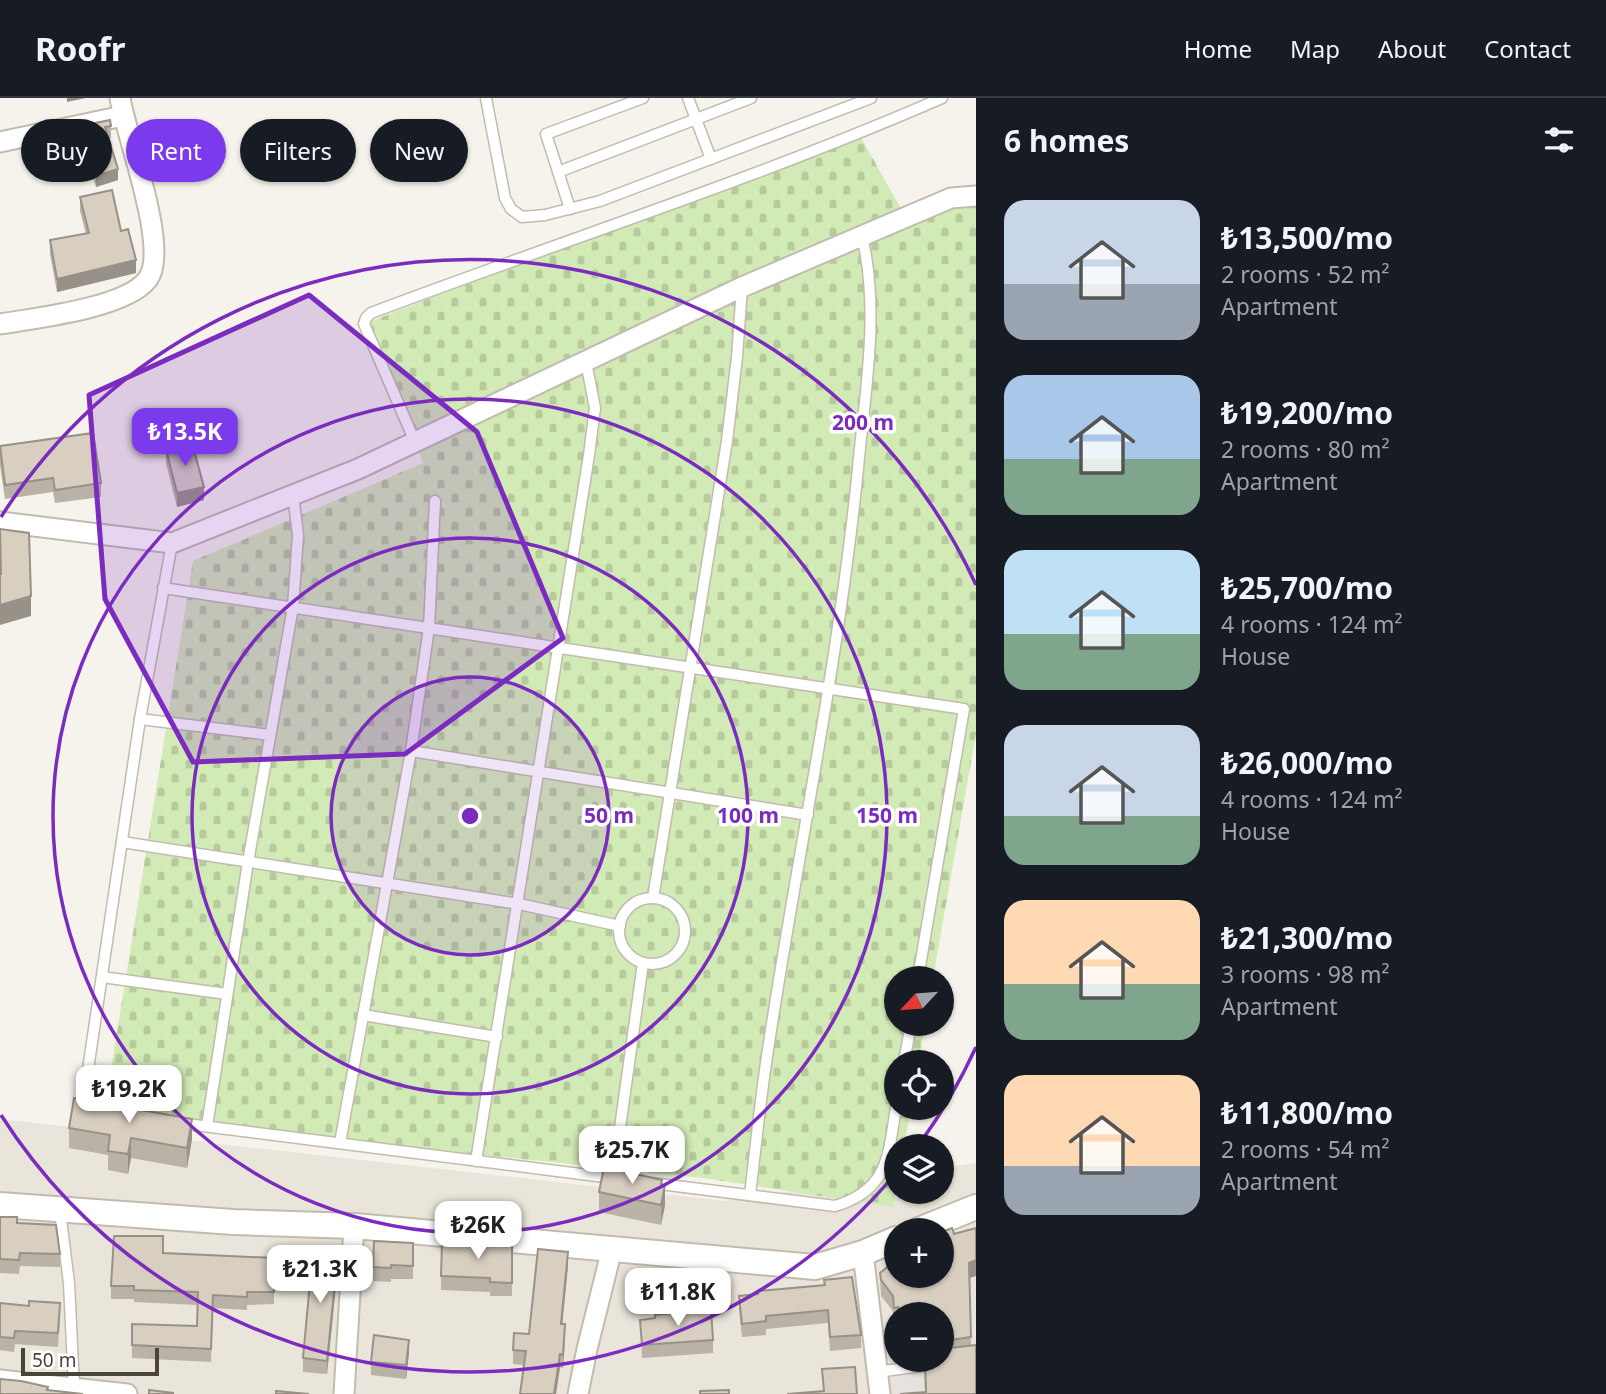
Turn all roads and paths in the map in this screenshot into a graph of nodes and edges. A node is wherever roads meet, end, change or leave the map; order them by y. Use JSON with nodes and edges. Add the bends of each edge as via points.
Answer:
{"nodes":[{"id":1,"x":486,"y":98,"type":"edge"},
{"id":2,"x":643,"y":98,"type":"edge"},
{"id":3,"x":688,"y":98,"type":"edge"},
{"id":4,"x":751,"y":98,"type":"edge"},
{"id":5,"x":871,"y":98,"type":"edge"},
{"id":6,"x":942,"y":98,"type":"edge"},
{"id":7,"x":857,"y":101,"type":"edge"},
{"id":8,"x":121,"y":107,"type":"edge"},
{"id":9,"x":695,"y":118,"type":"junction"},
{"id":10,"x":0,"y":142,"type":"edge"},
{"id":11,"x":711,"y":159,"type":"junction"},
{"id":12,"x":558,"y":172,"type":"junction"},
{"id":13,"x":976,"y":196,"type":"edge"},
{"id":14,"x":570,"y":209,"type":"junction"},
{"id":15,"x":862,"y":236,"type":"junction"},
{"id":16,"x":742,"y":287,"type":"junction"},
{"id":17,"x":0,"y":324,"type":"edge"},
{"id":18,"x":586,"y":362,"type":"junction"},
{"id":19,"x":415,"y":442,"type":"junction"},
{"id":20,"x":293,"y":495,"type":"junction"},
{"id":21,"x":435,"y":501,"type":"dead end"},
{"id":22,"x":0,"y":522,"type":"edge"},
{"id":23,"x":172,"y":542,"type":"junction"},
{"id":24,"x":163,"y":588,"type":"junction"},
{"id":25,"x":293,"y":607,"type":"junction"},
{"id":26,"x":429,"y":628,"type":"junction"},
{"id":27,"x":559,"y":647,"type":"junction"},
{"id":28,"x":690,"y":667,"type":"junction"},
{"id":29,"x":830,"y":688,"type":"junction"},
{"id":30,"x":140,"y":719,"type":"junction"},
{"id":31,"x":270,"y":735,"type":"junction"},
{"id":32,"x":411,"y":751,"type":"junction"},
{"id":33,"x":539,"y":772,"type":"junction"},
{"id":34,"x":670,"y":793,"type":"junction"},
{"id":35,"x":808,"y":815,"type":"junction"},
{"id":36,"x":121,"y":842,"type":"junction"},
{"id":37,"x":248,"y":862,"type":"junction"},
{"id":38,"x":387,"y":884,"type":"junction"},
{"id":39,"x":653,"y":898,"type":"junction"},
{"id":40,"x":519,"y":904,"type":"junction"},
{"id":41,"x":620,"y":926,"type":"junction"},
{"id":42,"x":643,"y":963,"type":"junction"},
{"id":43,"x":920,"y":966,"type":"edge"},
{"id":44,"x":102,"y":977,"type":"junction"},
{"id":45,"x":228,"y":993,"type":"junction"},
{"id":46,"x":363,"y":1015,"type":"junction"},
{"id":47,"x":497,"y":1037,"type":"junction"},
{"id":48,"x":112,"y":1113,"type":"edge"},
{"id":49,"x":894,"y":1120,"type":"edge"},
{"id":50,"x":166,"y":1121,"type":"edge"},
{"id":51,"x":207,"y":1126,"type":"junction"},
{"id":52,"x":340,"y":1143,"type":"junction"},
{"id":53,"x":477,"y":1161,"type":"junction"},
{"id":54,"x":613,"y":1178,"type":"junction"},
{"id":55,"x":626,"y":1180,"type":"edge"},
{"id":56,"x":640,"y":1181,"type":"edge"},
{"id":57,"x":750,"y":1195,"type":"junction"},
{"id":58,"x":0,"y":1205,"type":"edge"},
{"id":59,"x":976,"y":1207,"type":"edge"},
{"id":60,"x":60,"y":1209,"type":"junction"},
{"id":61,"x":949,"y":1218,"type":"edge"},
{"id":62,"x":354,"y":1226,"type":"junction"},
{"id":63,"x":884,"y":1245,"type":"edge"},
{"id":64,"x":612,"y":1249,"type":"junction"},
{"id":65,"x":863,"y":1253,"type":"junction"},
{"id":66,"x":884,"y":1371,"type":"edge"},
{"id":67,"x":877,"y":1372,"type":"junction"},
{"id":68,"x":0,"y":1380,"type":"edge"},
{"id":69,"x":74,"y":1388,"type":"junction"},
{"id":70,"x":120,"y":1394,"type":"edge"},
{"id":71,"x":127,"y":1394,"type":"edge"},
{"id":72,"x":344,"y":1394,"type":"edge"},
{"id":73,"x":578,"y":1394,"type":"edge"},
{"id":74,"x":880,"y":1394,"type":"edge"}],
"edges":[{"from":1,"to":14,"type":"lane","via":[[511,209],[522,217]]},
{"from":2,"to":12,"type":"lane","via":[[546,134]]},
{"from":3,"to":9,"type":"lane"},
{"from":4,"to":9,"type":"lane"},
{"from":5,"to":7,"type":"lane"},
{"from":6,"to":19,"type":"lane","via":[[722,187],[371,313],[364,324]]},
{"from":7,"to":11,"type":"lane"},
{"from":8,"to":10,"type":"street"},
{"from":8,"to":17,"type":"street","via":[[144,191],[154,268],[134,292],[108,303]]},
{"from":9,"to":11,"type":"lane"},
{"from":9,"to":12,"type":"lane"},
{"from":11,"to":14,"type":"lane"},
{"from":12,"to":14,"type":"lane"},
{"from":13,"to":15,"type":"street","via":[[951,198]]},
{"from":15,"to":16,"type":"street"},
{"from":15,"to":29,"type":"lane","via":[[869,284],[869,352]]},
{"from":16,"to":18,"type":"street"},
{"from":16,"to":28,"type":"lane","via":[[727,441]]},
{"from":18,"to":19,"type":"street"},
{"from":18,"to":27,"type":"lane","via":[[595,408]]},
{"from":19,"to":20,"type":"street"},
{"from":20,"to":23,"type":"street"},
{"from":20,"to":25,"type":"lane","via":[[298,535]]},
{"from":21,"to":26,"type":"lane"},
{"from":22,"to":23,"type":"street"},
{"from":23,"to":24,"type":"lane"},
{"from":24,"to":25,"type":"lane"},
{"from":24,"to":30,"type":"lane"},
{"from":25,"to":26,"type":"lane"},
{"from":25,"to":31,"type":"lane"},
{"from":26,"to":27,"type":"lane"},
{"from":26,"to":32,"type":"lane"},
{"from":27,"to":28,"type":"lane"},
{"from":27,"to":33,"type":"lane"},
{"from":28,"to":29,"type":"lane"},
{"from":28,"to":34,"type":"lane"},
{"from":29,"to":35,"type":"lane"},
{"from":29,"to":43,"type":"lane","via":[[964,709]]},
{"from":30,"to":31,"type":"lane"},
{"from":30,"to":36,"type":"lane"},
{"from":31,"to":37,"type":"lane"},
{"from":32,"to":33,"type":"lane"},
{"from":32,"to":38,"type":"lane"},
{"from":33,"to":34,"type":"lane"},
{"from":33,"to":40,"type":"lane"},
{"from":34,"to":35,"type":"lane"},
{"from":34,"to":39,"type":"lane"},
{"from":35,"to":57,"type":"lane","via":[[769,1044]]},
{"from":36,"to":37,"type":"lane"},
{"from":36,"to":44,"type":"lane"},
{"from":37,"to":38,"type":"lane"},
{"from":37,"to":45,"type":"lane"},
{"from":38,"to":40,"type":"lane"},
{"from":38,"to":46,"type":"lane"},
{"from":39,"to":41,"type":"lane","via":[[635,903]]},
{"from":39,"to":42,"type":"lane","via":[[678,911],[684,938],[668,960]]},
{"from":40,"to":41,"type":"lane"},
{"from":40,"to":47,"type":"lane"},
{"from":41,"to":42,"type":"lane","via":[[622,945]]},
{"from":42,"to":54,"type":"lane"},
{"from":44,"to":45,"type":"lane"},
{"from":44,"to":48,"type":"lane","via":[[86,1092],[98,1111]]},
{"from":45,"to":51,"type":"lane"},
{"from":46,"to":47,"type":"lane"},
{"from":46,"to":52,"type":"lane"},
{"from":47,"to":53,"type":"lane"},
{"from":49,"to":57,"type":"lane","via":[[887,1162],[873,1184],[855,1198],[835,1206]]},
{"from":50,"to":51,"type":"lane"},
{"from":51,"to":52,"type":"lane"},
{"from":52,"to":53,"type":"lane"},
{"from":53,"to":54,"type":"lane"},
{"from":54,"to":55,"type":"lane"},
{"from":56,"to":57,"type":"lane"},
{"from":58,"to":60,"type":"street"},
{"from":59,"to":61,"type":"street"},
{"from":60,"to":62,"type":"street"},
{"from":60,"to":69,"type":"lane"},
{"from":62,"to":64,"type":"street"},
{"from":62,"to":72,"type":"street"},
{"from":63,"to":65,"type":"street"},
{"from":64,"to":65,"type":"street","via":[[815,1266]]},
{"from":64,"to":73,"type":"street"},
{"from":65,"to":67,"type":"street"},
{"from":66,"to":67,"type":"lane"},
{"from":67,"to":74,"type":"street"},
{"from":68,"to":69,"type":"street"},
{"from":69,"to":70,"type":"street"},
{"from":70,"to":71,"type":"street"}]}
